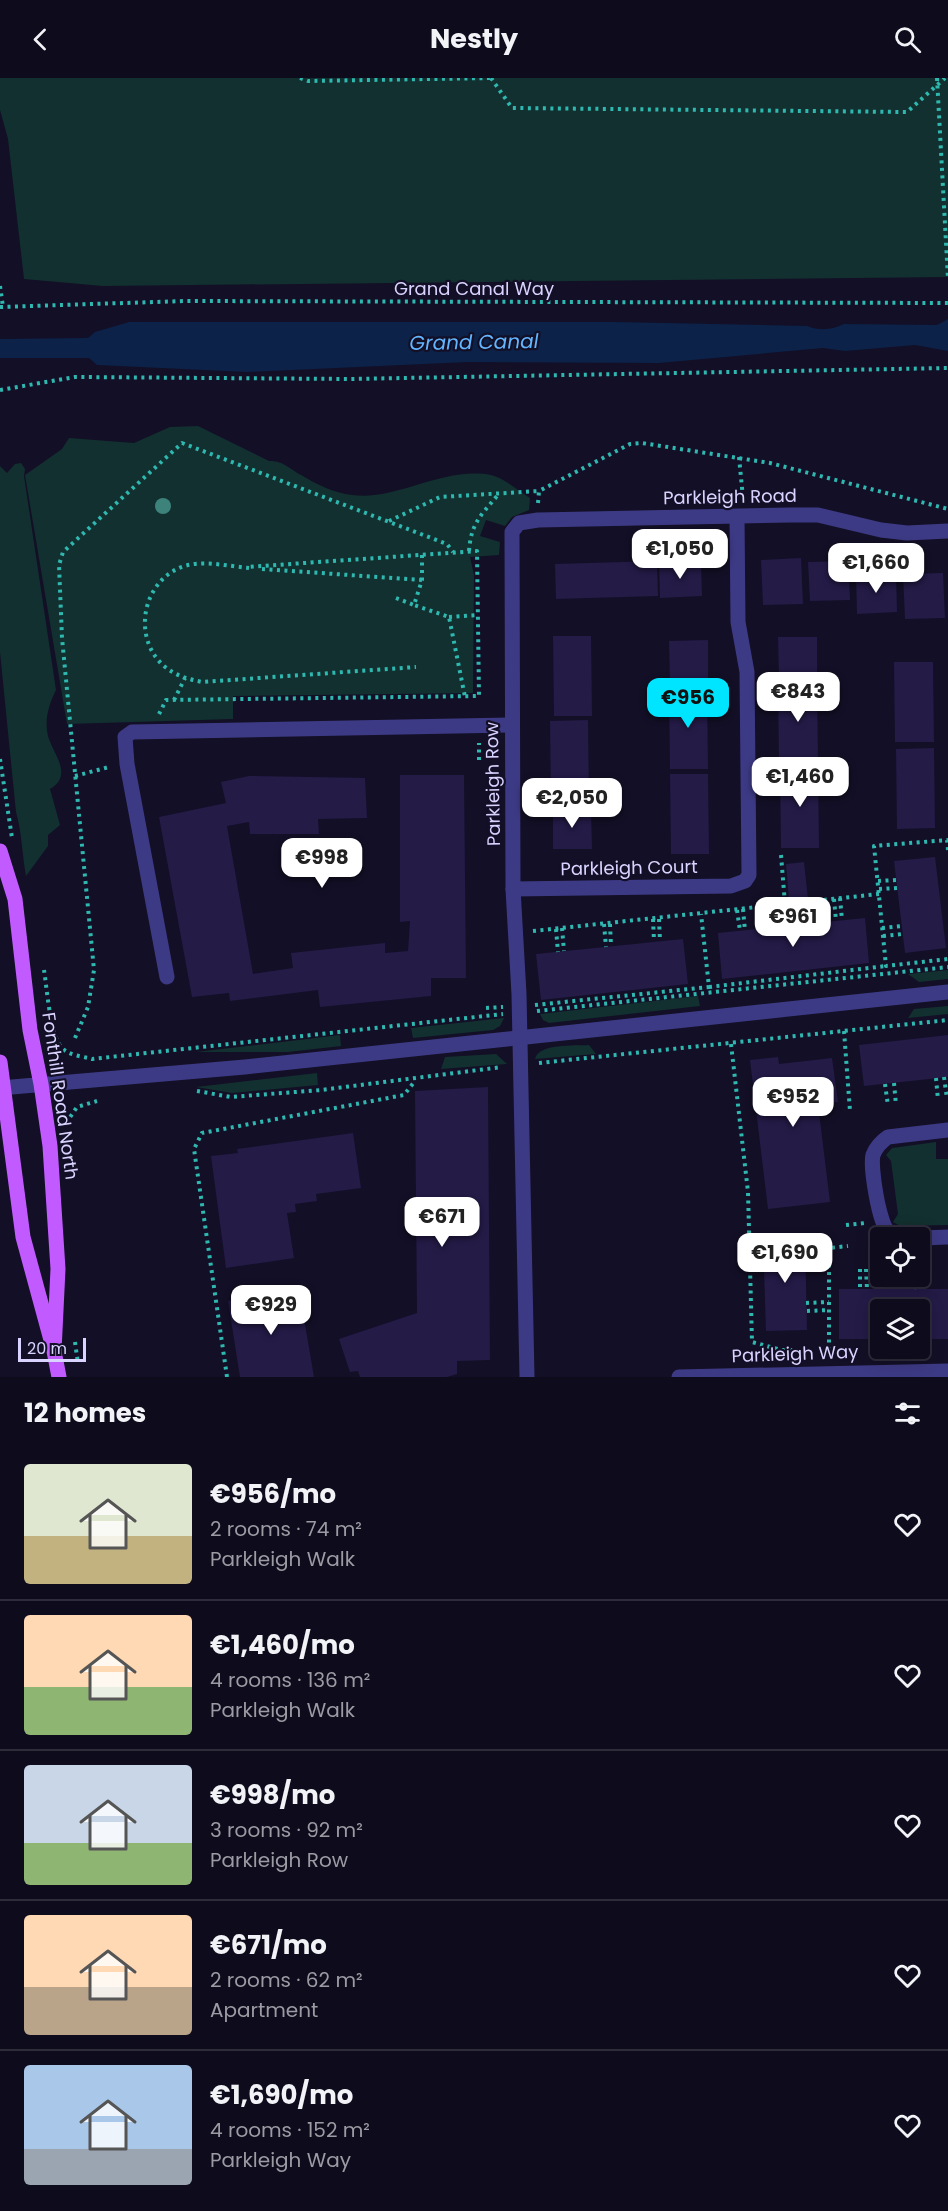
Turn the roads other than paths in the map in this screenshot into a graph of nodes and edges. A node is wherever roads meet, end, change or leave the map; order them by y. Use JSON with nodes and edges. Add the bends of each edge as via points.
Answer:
{"nodes":[{"id":1,"x":737,"y":517,"type":"junction"},
{"id":2,"x":515,"y":528,"type":"joint"},
{"id":3,"x":948,"y":531,"type":"edge"},
{"id":4,"x":512,"y":725,"type":"junction"},
{"id":5,"x":0,"y":851,"type":"edge"},
{"id":6,"x":513,"y":889,"type":"junction"},
{"id":7,"x":167,"y":977,"type":"dead end"},
{"id":8,"x":948,"y":992,"type":"edge"},
{"id":9,"x":519,"y":1039,"type":"junction"},
{"id":10,"x":0,"y":1062,"type":"edge"},
{"id":11,"x":41,"y":1084,"type":"junction"},
{"id":12,"x":2,"y":1088,"type":"edge"},
{"id":13,"x":948,"y":1130,"type":"edge"},
{"id":14,"x":948,"y":1237,"type":"edge"},
{"id":15,"x":54,"y":1350,"type":"junction"},
{"id":16,"x":948,"y":1371,"type":"edge"},
{"id":17,"x":808,"y":1376,"type":"edge"},
{"id":18,"x":59,"y":1377,"type":"edge"},
{"id":19,"x":527,"y":1377,"type":"edge"},
{"id":20,"x":679,"y":1377,"type":"edge"},
{"id":21,"x":766,"y":1377,"type":"edge"}],
"edges":[{"from":1,"to":2,"type":"street","name":"Parkleigh Road","via":[[538,520],[525,521]]},
{"from":1,"to":3,"type":"street","name":"Parkleigh Road","via":[[818,515],[881,530]]},
{"from":1,"to":6,"type":"street","name":"Parkleigh Court","via":[[738,622],[747,672],[750,868],[745,881],[731,886]]},
{"from":2,"to":4,"type":"street","name":"Parkleigh Row","via":[[510,558]]},
{"from":4,"to":6,"type":"street","name":"Parkleigh Row"},
{"from":4,"to":7,"type":"street","via":[[132,732],[125,737]]},
{"from":5,"to":11,"type":"main road","name":"Fonthill Road North","via":[[15,900],[30,1030]]},
{"from":6,"to":9,"type":"street","name":"Parkleigh Row"},
{"from":8,"to":9,"type":"street"},
{"from":9,"to":11,"type":"street"},
{"from":9,"to":19,"type":"street","name":"Parkleigh Row"},
{"from":10,"to":12,"type":"main road","name":"Fonthill Road North"},
{"from":11,"to":12,"type":"street"},
{"from":11,"to":15,"type":"main road","name":"Fonthill Road North","via":[[50,1146],[58,1269]]},
{"from":12,"to":15,"type":"main road","name":"Fonthill Road North","via":[[23,1237]]},
{"from":13,"to":14,"type":"street","via":[[888,1137],[873,1156],[881,1222],[889,1232],[900,1236]]},
{"from":15,"to":18,"type":"main road","name":"Fonthill Road North"},
{"from":16,"to":17,"type":"street","name":"Parkleigh Way"},
{"from":17,"to":21,"type":"street","name":"Parkleigh Way"},
{"from":20,"to":21,"type":"street","name":"Parkleigh Way"}]}
